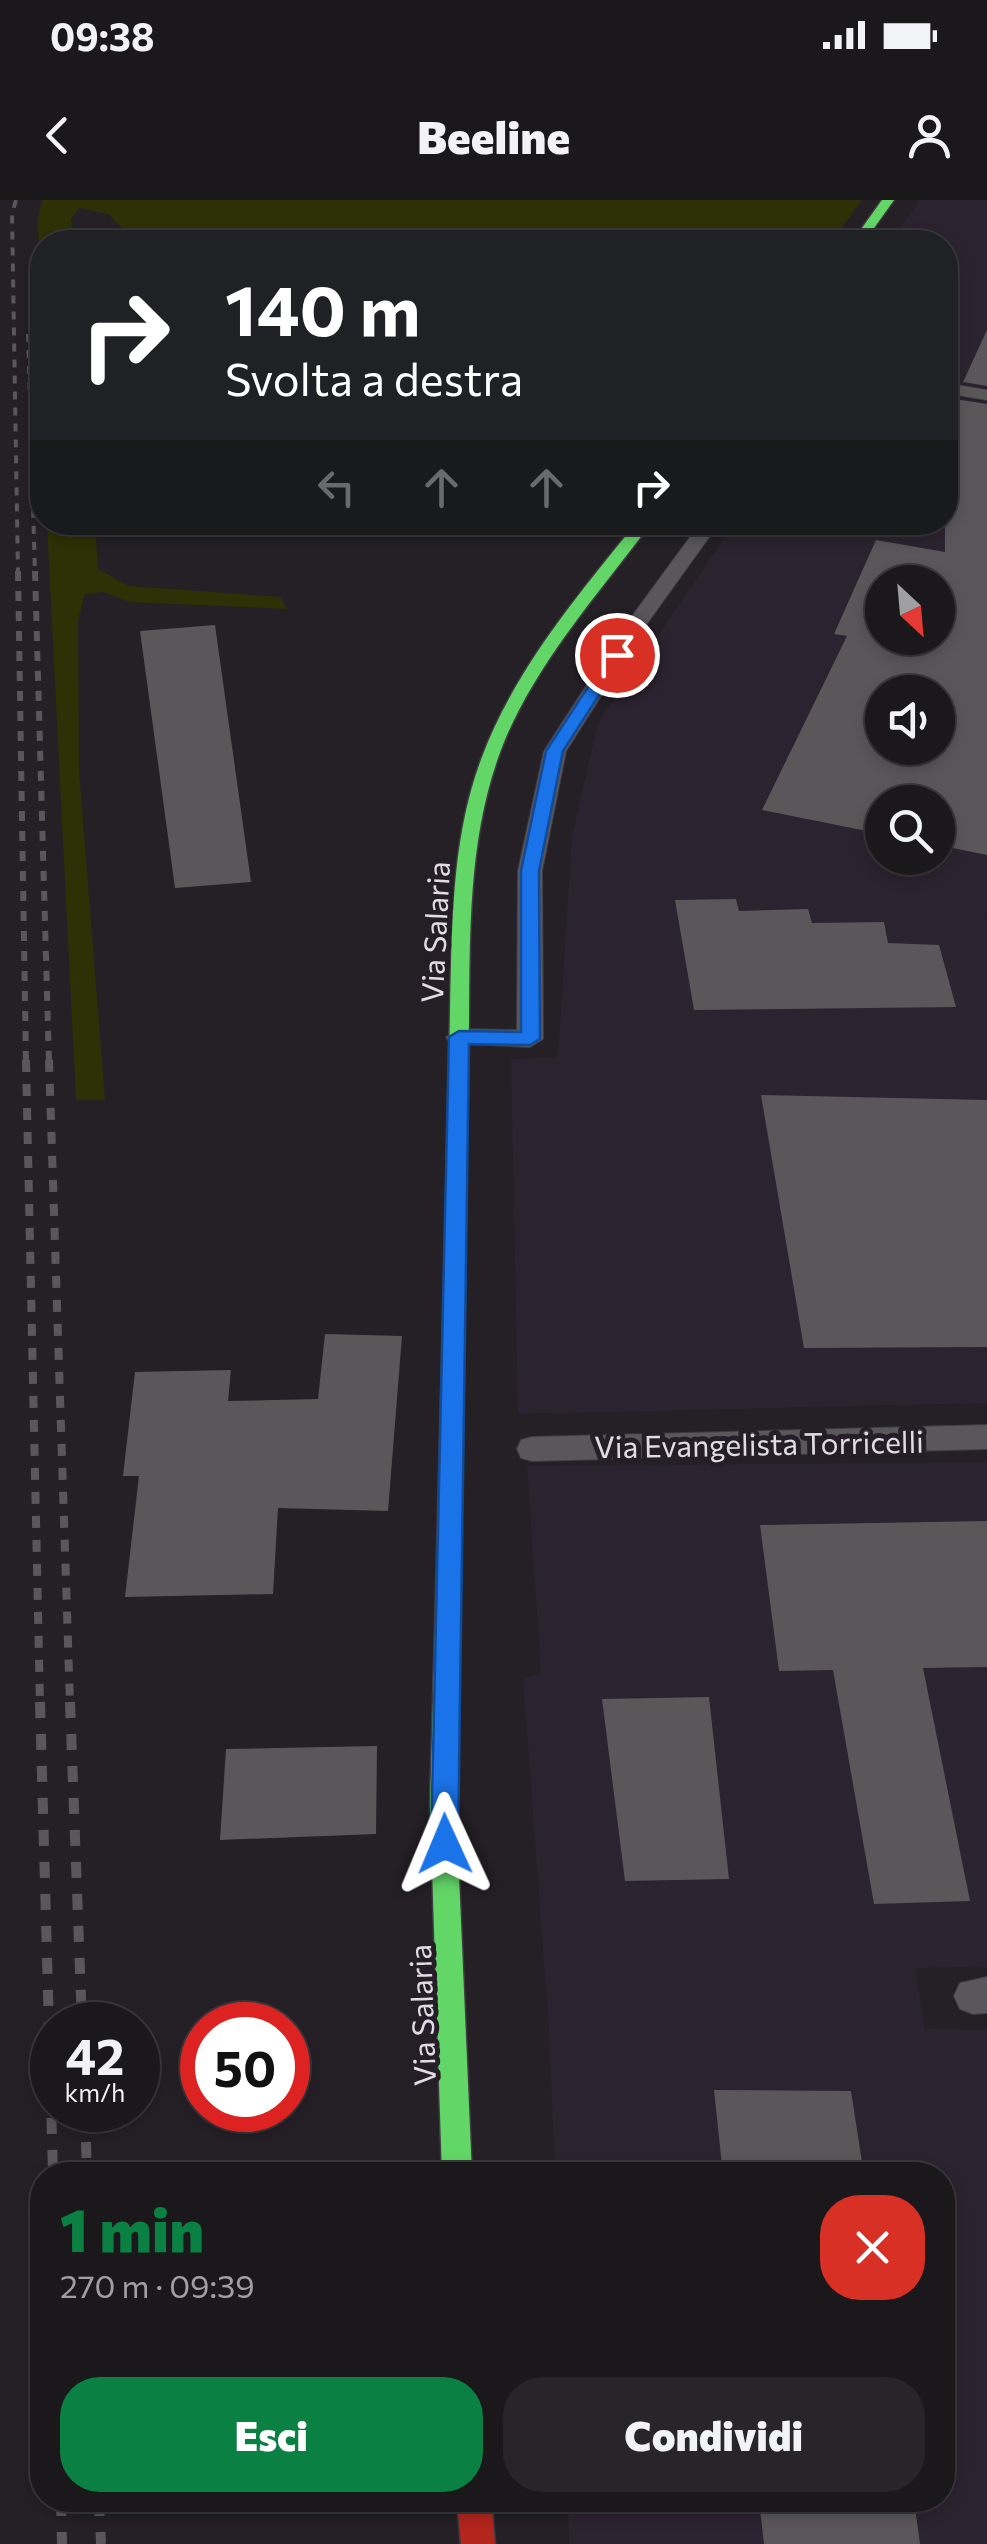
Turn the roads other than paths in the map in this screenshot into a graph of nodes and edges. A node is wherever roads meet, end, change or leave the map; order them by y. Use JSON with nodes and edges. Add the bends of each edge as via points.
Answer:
{"nodes":[{"id":1,"x":888,"y":200,"type":"edge"},
{"id":2,"x":867,"y":230,"type":"edge"},
{"id":3,"x":958,"y":390,"type":"edge"},
{"id":4,"x":987,"y":394,"type":"edge"},
{"id":5,"x":634,"y":535,"type":"edge"},
{"id":6,"x":701,"y":535,"type":"edge"},
{"id":7,"x":459,"y":1037,"type":"junction"},
{"id":8,"x":987,"y":1437,"type":"edge"},
{"id":9,"x":532,"y":1449,"type":"dead end"},
{"id":10,"x":457,"y":2162,"type":"edge"},
{"id":11,"x":475,"y":2512,"type":"edge"},
{"id":12,"x":478,"y":2544,"type":"edge"}],
"edges":[{"from":1,"to":2,"type":"main road"},
{"from":3,"to":4,"type":"lane"},
{"from":5,"to":7,"type":"main road","name":"Via Salaria","via":[[532,674],[494,748],[468,842]]},
{"from":6,"to":7,"type":"lane","via":[[555,751],[530,871],[530,1039]]},
{"from":7,"to":10,"type":"main road","name":"Via Salaria","via":[[443,1807]]},
{"from":8,"to":9,"type":"lane","name":"Via Evangelista Torricelli"},
{"from":11,"to":12,"type":"main road"}]}
